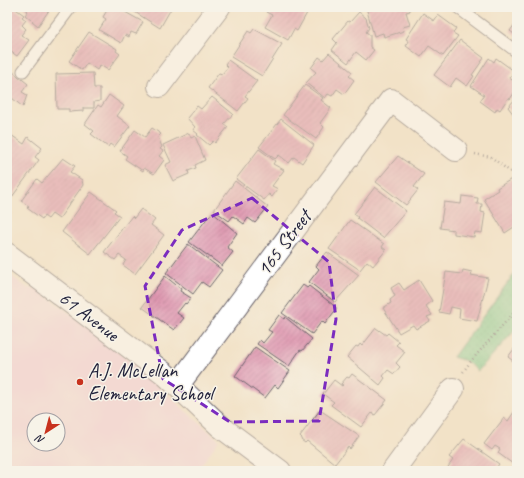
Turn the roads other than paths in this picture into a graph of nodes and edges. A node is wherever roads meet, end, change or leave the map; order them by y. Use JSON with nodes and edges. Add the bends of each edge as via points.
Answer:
{"nodes":[{"id":1,"x":71,"y":7,"type":"edge"},
{"id":2,"x":219,"y":7,"type":"edge"},
{"id":3,"x":458,"y":7,"type":"edge"},
{"id":4,"x":517,"y":52,"type":"edge"},
{"id":5,"x":23,"y":71,"type":"dead end"},
{"id":6,"x":160,"y":86,"type":"dead end"},
{"id":7,"x":456,"y":150,"type":"road end"},
{"id":8,"x":7,"y":254,"type":"edge"},
{"id":9,"x":178,"y":386,"type":"junction"},
{"id":10,"x":452,"y":389,"type":"road end"},
{"id":11,"x":280,"y":471,"type":"edge"},
{"id":12,"x":393,"y":471,"type":"edge"}],
"edges":[{"from":1,"to":5,"type":"lane"},
{"from":2,"to":6,"type":"street"},
{"from":3,"to":4,"type":"lane"},
{"from":7,"to":9,"type":"street","name":"165 Street","via":[[391,100]]},
{"from":8,"to":9,"type":"street","name":"61 Avenue"},
{"from":9,"to":11,"type":"street","name":"61 Avenue","via":[[221,427]]},
{"from":10,"to":12,"type":"street"}]}
